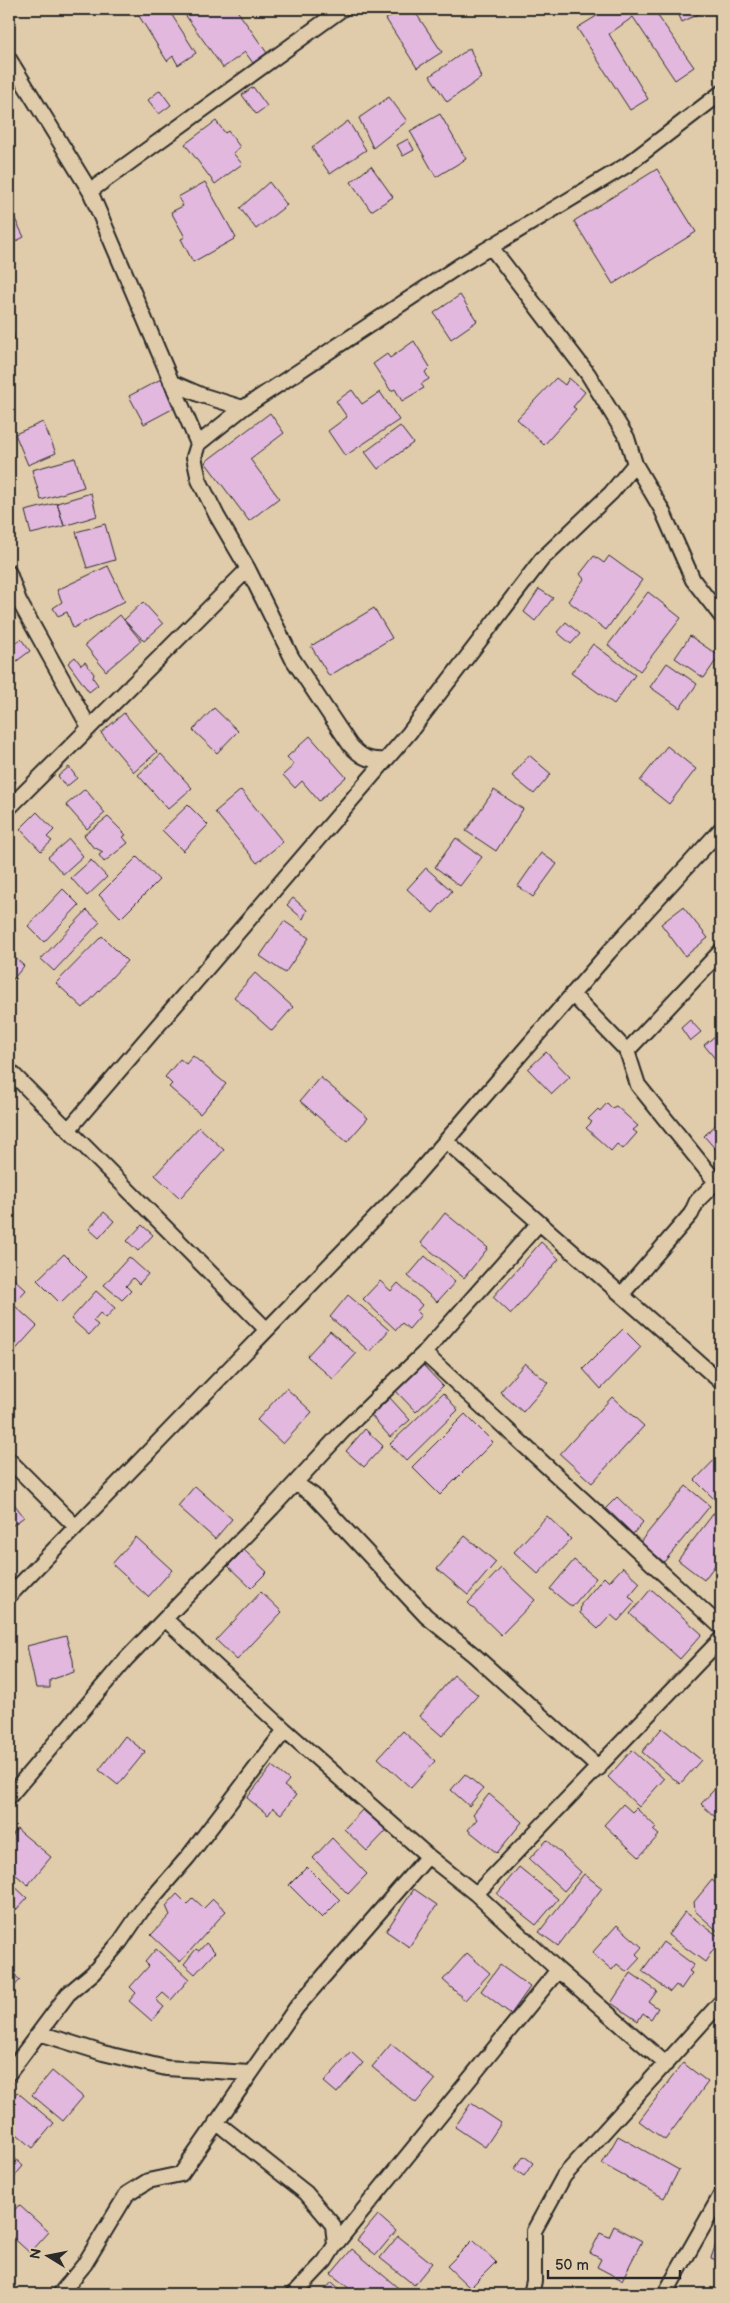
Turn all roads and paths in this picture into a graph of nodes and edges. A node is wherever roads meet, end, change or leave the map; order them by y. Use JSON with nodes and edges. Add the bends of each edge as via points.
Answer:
{"nodes":[{"id":1,"x":342,"y":9,"type":"edge"},
{"id":2,"x":9,"y":59,"type":"edge"},
{"id":3,"x":721,"y":93,"type":"edge"},
{"id":4,"x":90,"y":191,"type":"junction"},
{"id":5,"x":491,"y":247,"type":"junction"},
{"id":6,"x":172,"y":382,"type":"junction"},
{"id":7,"x":243,"y":408,"type":"junction"},
{"id":8,"x":198,"y":444,"type":"junction"},
{"id":9,"x":635,"y":464,"type":"junction"},
{"id":10,"x":248,"y":569,"type":"junction"},
{"id":11,"x":9,"y":572,"type":"edge"},
{"id":12,"x":721,"y":616,"type":"edge"},
{"id":13,"x":89,"y":727,"type":"junction"},
{"id":14,"x":385,"y":760,"type":"junction"},
{"id":15,"x":9,"y":808,"type":"edge"},
{"id":16,"x":721,"y":829,"type":"edge"},
{"id":17,"x":721,"y":950,"type":"edge"},
{"id":18,"x":572,"y":994,"type":"junction"},
{"id":19,"x":627,"y":1051,"type":"junction"},
{"id":20,"x":9,"y":1070,"type":"edge"},
{"id":21,"x":69,"y":1129,"type":"junction"},
{"id":22,"x":446,"y":1141,"type":"junction"},
{"id":23,"x":718,"y":1184,"type":"edge"},
{"id":24,"x":540,"y":1223,"type":"junction"},
{"id":25,"x":622,"y":1294,"type":"junction"},
{"id":26,"x":266,"y":1329,"type":"junction"},
{"id":27,"x":424,"y":1353,"type":"junction"},
{"id":28,"x":721,"y":1382,"type":"edge"},
{"id":29,"x":9,"y":1460,"type":"edge"},
{"id":30,"x":296,"y":1483,"type":"junction"},
{"id":31,"x":75,"y":1526,"type":"junction"},
{"id":32,"x":9,"y":1596,"type":"edge"},
{"id":33,"x":165,"y":1619,"type":"junction"},
{"id":34,"x":721,"y":1627,"type":"edge"},
{"id":35,"x":721,"y":1639,"type":"edge"},
{"id":36,"x":285,"y":1730,"type":"junction"},
{"id":37,"x":599,"y":1768,"type":"junction"},
{"id":38,"x":9,"y":1797,"type":"edge"},
{"id":39,"x":428,"y":1856,"type":"junction"},
{"id":40,"x":476,"y":1894,"type":"junction"},
{"id":41,"x":558,"y":1970,"type":"junction"},
{"id":42,"x":721,"y":2002,"type":"edge"},
{"id":43,"x":39,"y":2033,"type":"junction"},
{"id":44,"x":666,"y":2064,"type":"junction"},
{"id":45,"x":9,"y":2073,"type":"edge"},
{"id":46,"x":250,"y":2073,"type":"junction"},
{"id":47,"x":216,"y":2122,"type":"junction"},
{"id":48,"x":721,"y":2195,"type":"edge"},
{"id":49,"x":335,"y":2245,"type":"junction"},
{"id":50,"x":60,"y":2294,"type":"edge"},
{"id":51,"x":294,"y":2294,"type":"edge"},
{"id":52,"x":531,"y":2294,"type":"edge"},
{"id":53,"x":665,"y":2294,"type":"edge"}],
"edges":[{"from":1,"to":4,"type":"street"},
{"from":2,"to":4,"type":"street"},
{"from":3,"to":5,"type":"street","via":[[627,165]]},
{"from":4,"to":6,"type":"street"},
{"from":5,"to":7,"type":"street"},
{"from":5,"to":9,"type":"street","via":[[588,374],[627,438]]},
{"from":6,"to":7,"type":"street"},
{"from":6,"to":8,"type":"street"},
{"from":7,"to":8,"type":"street"},
{"from":8,"to":10,"type":"street","via":[[194,457],[199,480]]},
{"from":9,"to":12,"type":"street","via":[[662,510],[693,580]]},
{"from":9,"to":14,"type":"street","via":[[611,493],[542,559]]},
{"from":10,"to":13,"type":"street"},
{"from":10,"to":14,"type":"street","via":[[292,658],[350,746],[362,757],[373,761]]},
{"from":11,"to":13,"type":"street","via":[[19,601]]},
{"from":13,"to":15,"type":"street"},
{"from":14,"to":21,"type":"street"},
{"from":16,"to":18,"type":"street"},
{"from":17,"to":19,"type":"street"},
{"from":18,"to":19,"type":"street"},
{"from":18,"to":22,"type":"street"},
{"from":19,"to":23,"type":"street","via":[[638,1085]]},
{"from":20,"to":21,"type":"street"},
{"from":21,"to":26,"type":"street"},
{"from":22,"to":24,"type":"street"},
{"from":22,"to":26,"type":"street"},
{"from":23,"to":25,"type":"street","via":[[697,1201],[691,1214]]},
{"from":24,"to":25,"type":"street"},
{"from":24,"to":27,"type":"street"},
{"from":25,"to":28,"type":"street"},
{"from":26,"to":31,"type":"street"},
{"from":27,"to":30,"type":"street","via":[[343,1431]]},
{"from":27,"to":34,"type":"street"},
{"from":29,"to":31,"type":"street"},
{"from":30,"to":33,"type":"street"},
{"from":30,"to":37,"type":"street","via":[[313,1495],[426,1616]]},
{"from":31,"to":32,"type":"street"},
{"from":33,"to":36,"type":"street"},
{"from":33,"to":38,"type":"street","via":[[126,1659]]},
{"from":35,"to":37,"type":"street"},
{"from":36,"to":39,"type":"street"},
{"from":36,"to":43,"type":"street","via":[[120,1942],[93,1973],[68,1994]]},
{"from":37,"to":40,"type":"street"},
{"from":39,"to":40,"type":"street"},
{"from":39,"to":46,"type":"street","via":[[296,2008]]},
{"from":40,"to":41,"type":"street"},
{"from":41,"to":44,"type":"street"},
{"from":41,"to":49,"type":"street"},
{"from":42,"to":44,"type":"street"},
{"from":43,"to":45,"type":"street"},
{"from":43,"to":46,"type":"street","via":[[166,2068]]},
{"from":44,"to":52,"type":"street","via":[[564,2176],[534,2231]]},
{"from":46,"to":47,"type":"street"},
{"from":47,"to":49,"type":"street","via":[[306,2193],[333,2225]]},
{"from":47,"to":50,"type":"street","via":[[181,2174],[148,2181],[127,2194],[84,2265]]},
{"from":48,"to":53,"type":"street"},
{"from":49,"to":51,"type":"street","via":[[325,2261]]}]}
